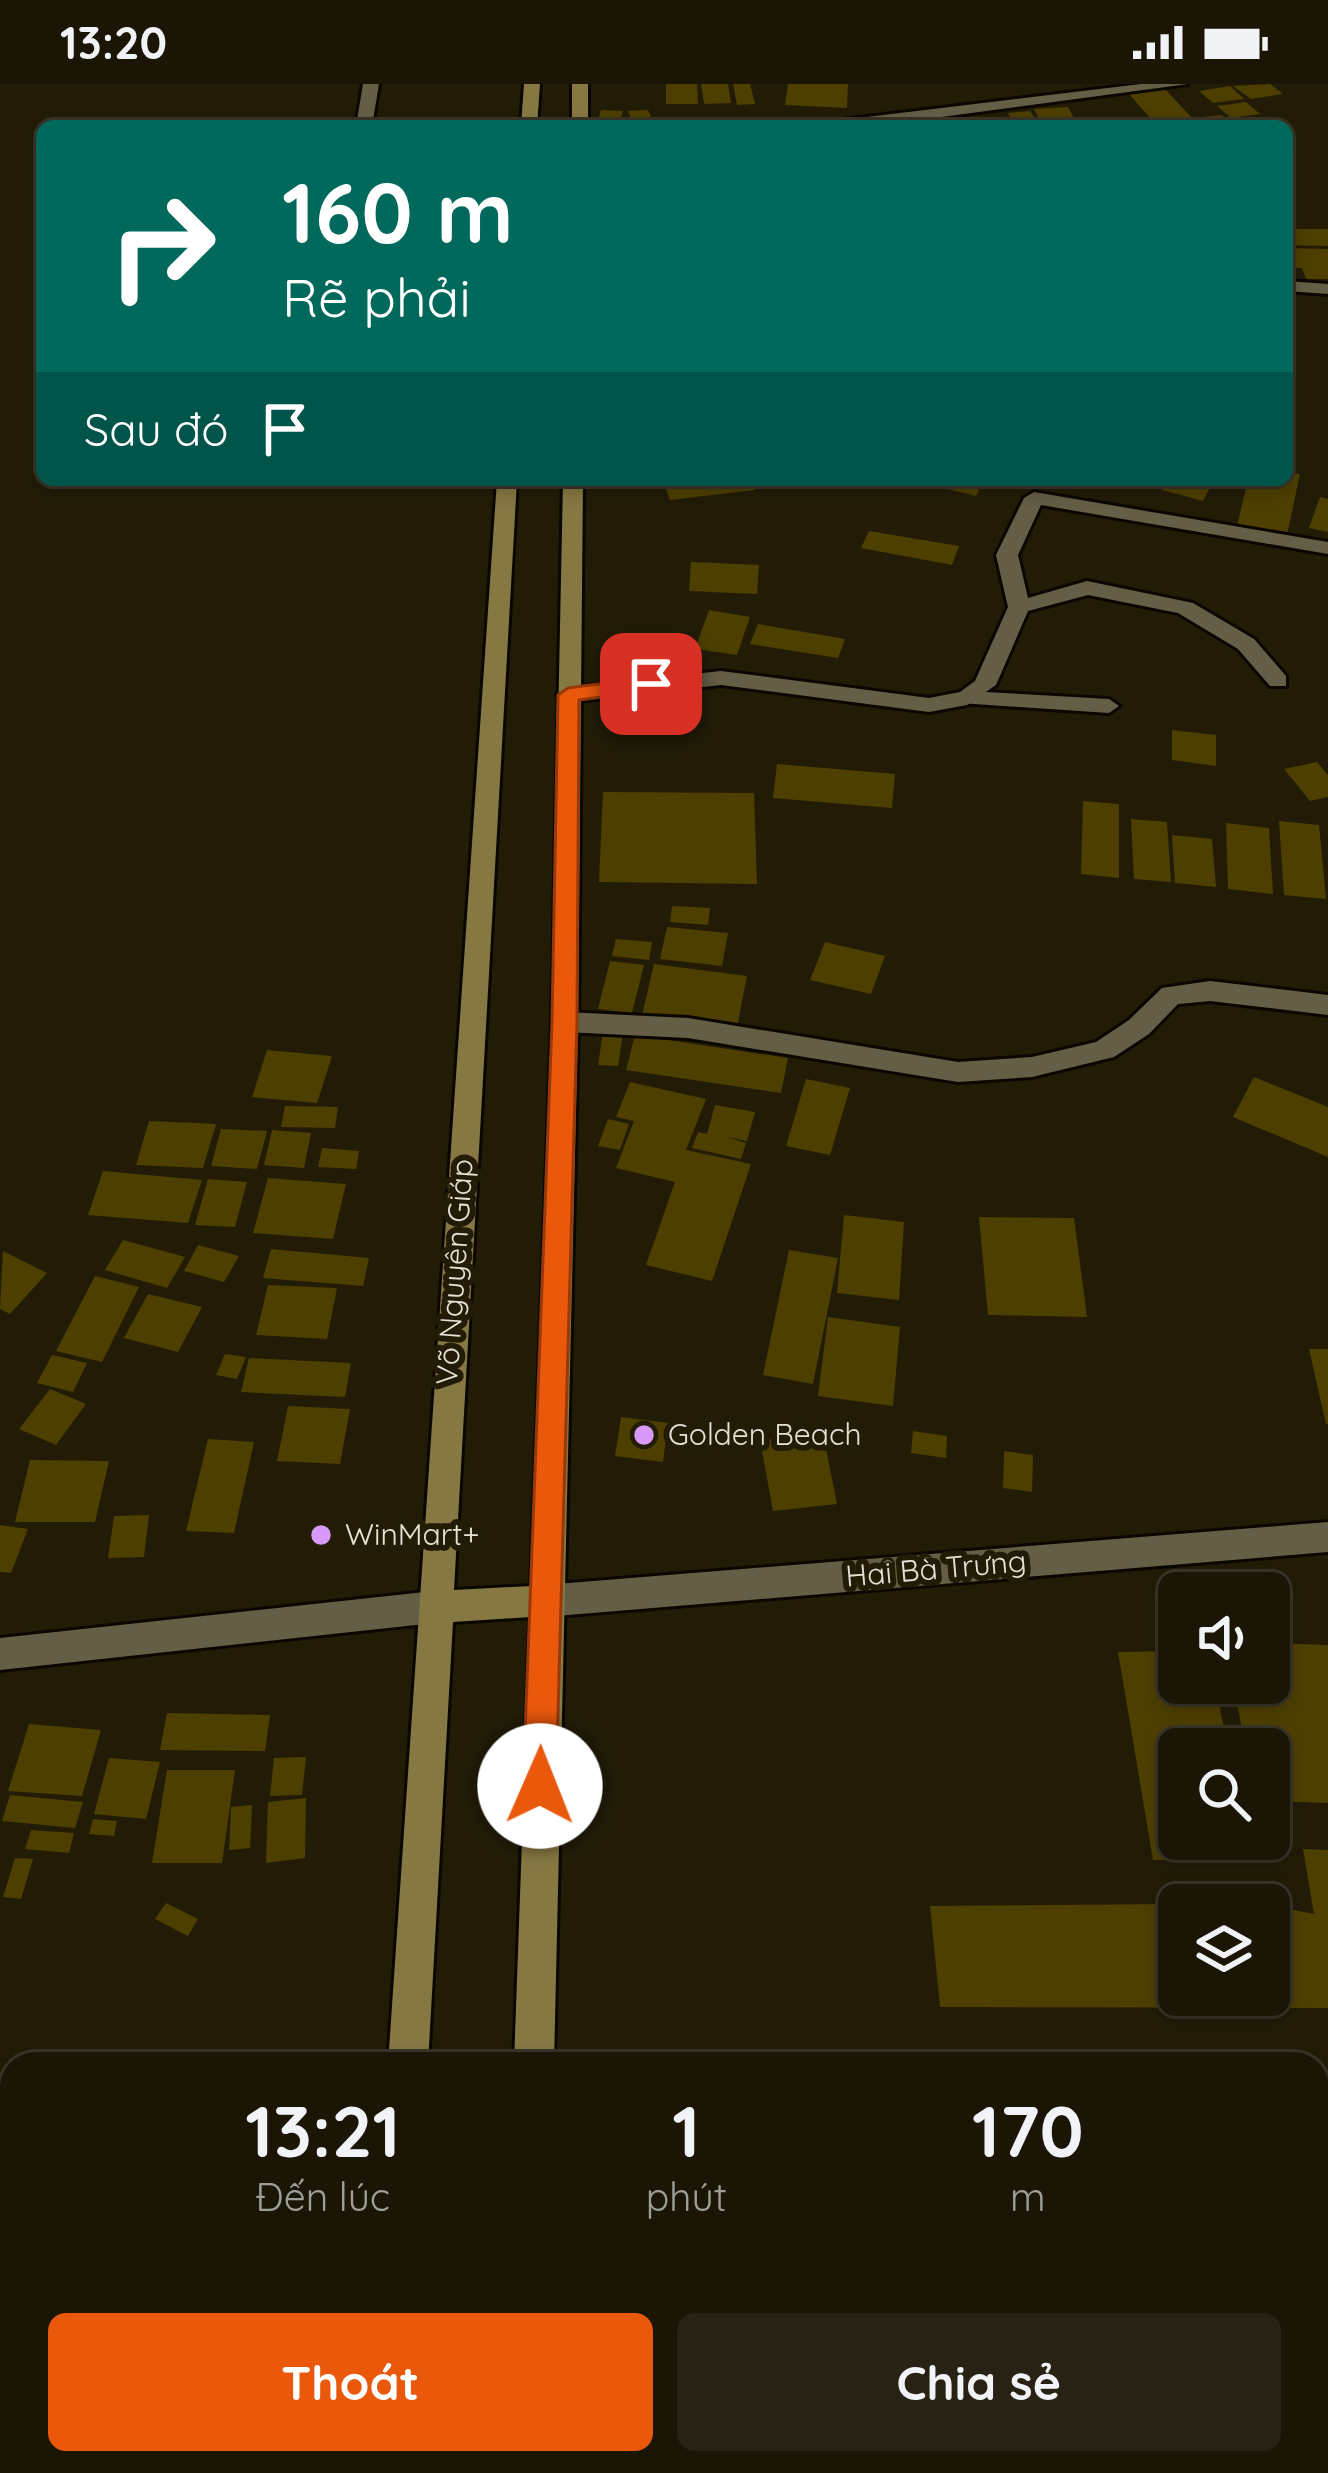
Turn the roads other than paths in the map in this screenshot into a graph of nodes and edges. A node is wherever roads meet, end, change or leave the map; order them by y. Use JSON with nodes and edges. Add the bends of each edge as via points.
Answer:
{"nodes":[{"id":1,"x":371,"y":84,"type":"edge"},
{"id":2,"x":532,"y":84,"type":"edge"},
{"id":3,"x":580,"y":84,"type":"edge"},
{"id":4,"x":1180,"y":84,"type":"edge"},
{"id":5,"x":365,"y":120,"type":"edge"},
{"id":6,"x":530,"y":120,"type":"edge"},
{"id":7,"x":580,"y":120,"type":"edge"},
{"id":8,"x":883,"y":120,"type":"edge"},
{"id":9,"x":1293,"y":286,"type":"edge"},
{"id":10,"x":1328,"y":289,"type":"edge"},
{"id":11,"x":507,"y":486,"type":"edge"},
{"id":12,"x":573,"y":486,"type":"edge"},
{"id":13,"x":1328,"y":548,"type":"edge"},
{"id":14,"x":1019,"y":607,"type":"junction"},
{"id":15,"x":1278,"y":681,"type":"dead end"},
{"id":16,"x":568,"y":695,"type":"junction"},
{"id":17,"x":967,"y":698,"type":"junction"},
{"id":18,"x":1109,"y":706,"type":"dead end"},
{"id":19,"x":1328,"y":1005,"type":"edge"},
{"id":20,"x":565,"y":1022,"type":"junction"},
{"id":21,"x":1328,"y":1537,"type":"edge"},
{"id":22,"x":544,"y":1601,"type":"junction"},
{"id":23,"x":434,"y":1606,"type":"junction"},
{"id":24,"x":0,"y":1654,"type":"edge"},
{"id":25,"x":409,"y":2052,"type":"edge"},
{"id":26,"x":534,"y":2052,"type":"edge"}],
"edges":[{"from":1,"to":5,"type":"street"},
{"from":2,"to":6,"type":"main road"},
{"from":3,"to":7,"type":"main road"},
{"from":4,"to":8,"type":"street"},
{"from":9,"to":10,"type":"street"},
{"from":11,"to":23,"type":"main road","name":"Võ Nguyên Giáp"},
{"from":12,"to":16,"type":"main road"},
{"from":13,"to":14,"type":"street","via":[[1034,498],[1007,555]]},
{"from":14,"to":15,"type":"street","via":[[1087,588],[1185,608],[1234,634]]},
{"from":14,"to":17,"type":"street","via":[[985,686]]},
{"from":16,"to":17,"type":"street","via":[[722,678],[928,705]]},
{"from":16,"to":20,"type":"main road"},
{"from":17,"to":18,"type":"lane"},
{"from":19,"to":20,"type":"street","via":[[1171,995],[1104,1050],[1033,1067],[958,1072],[688,1028]]},
{"from":20,"to":22,"type":"main road"},
{"from":21,"to":22,"type":"street","name":"Hai Bà Trưng"},
{"from":22,"to":23,"type":"main road"},
{"from":22,"to":26,"type":"main road"},
{"from":23,"to":24,"type":"street"},
{"from":23,"to":25,"type":"main road","name":"Võ Nguyên Giáp"}]}
